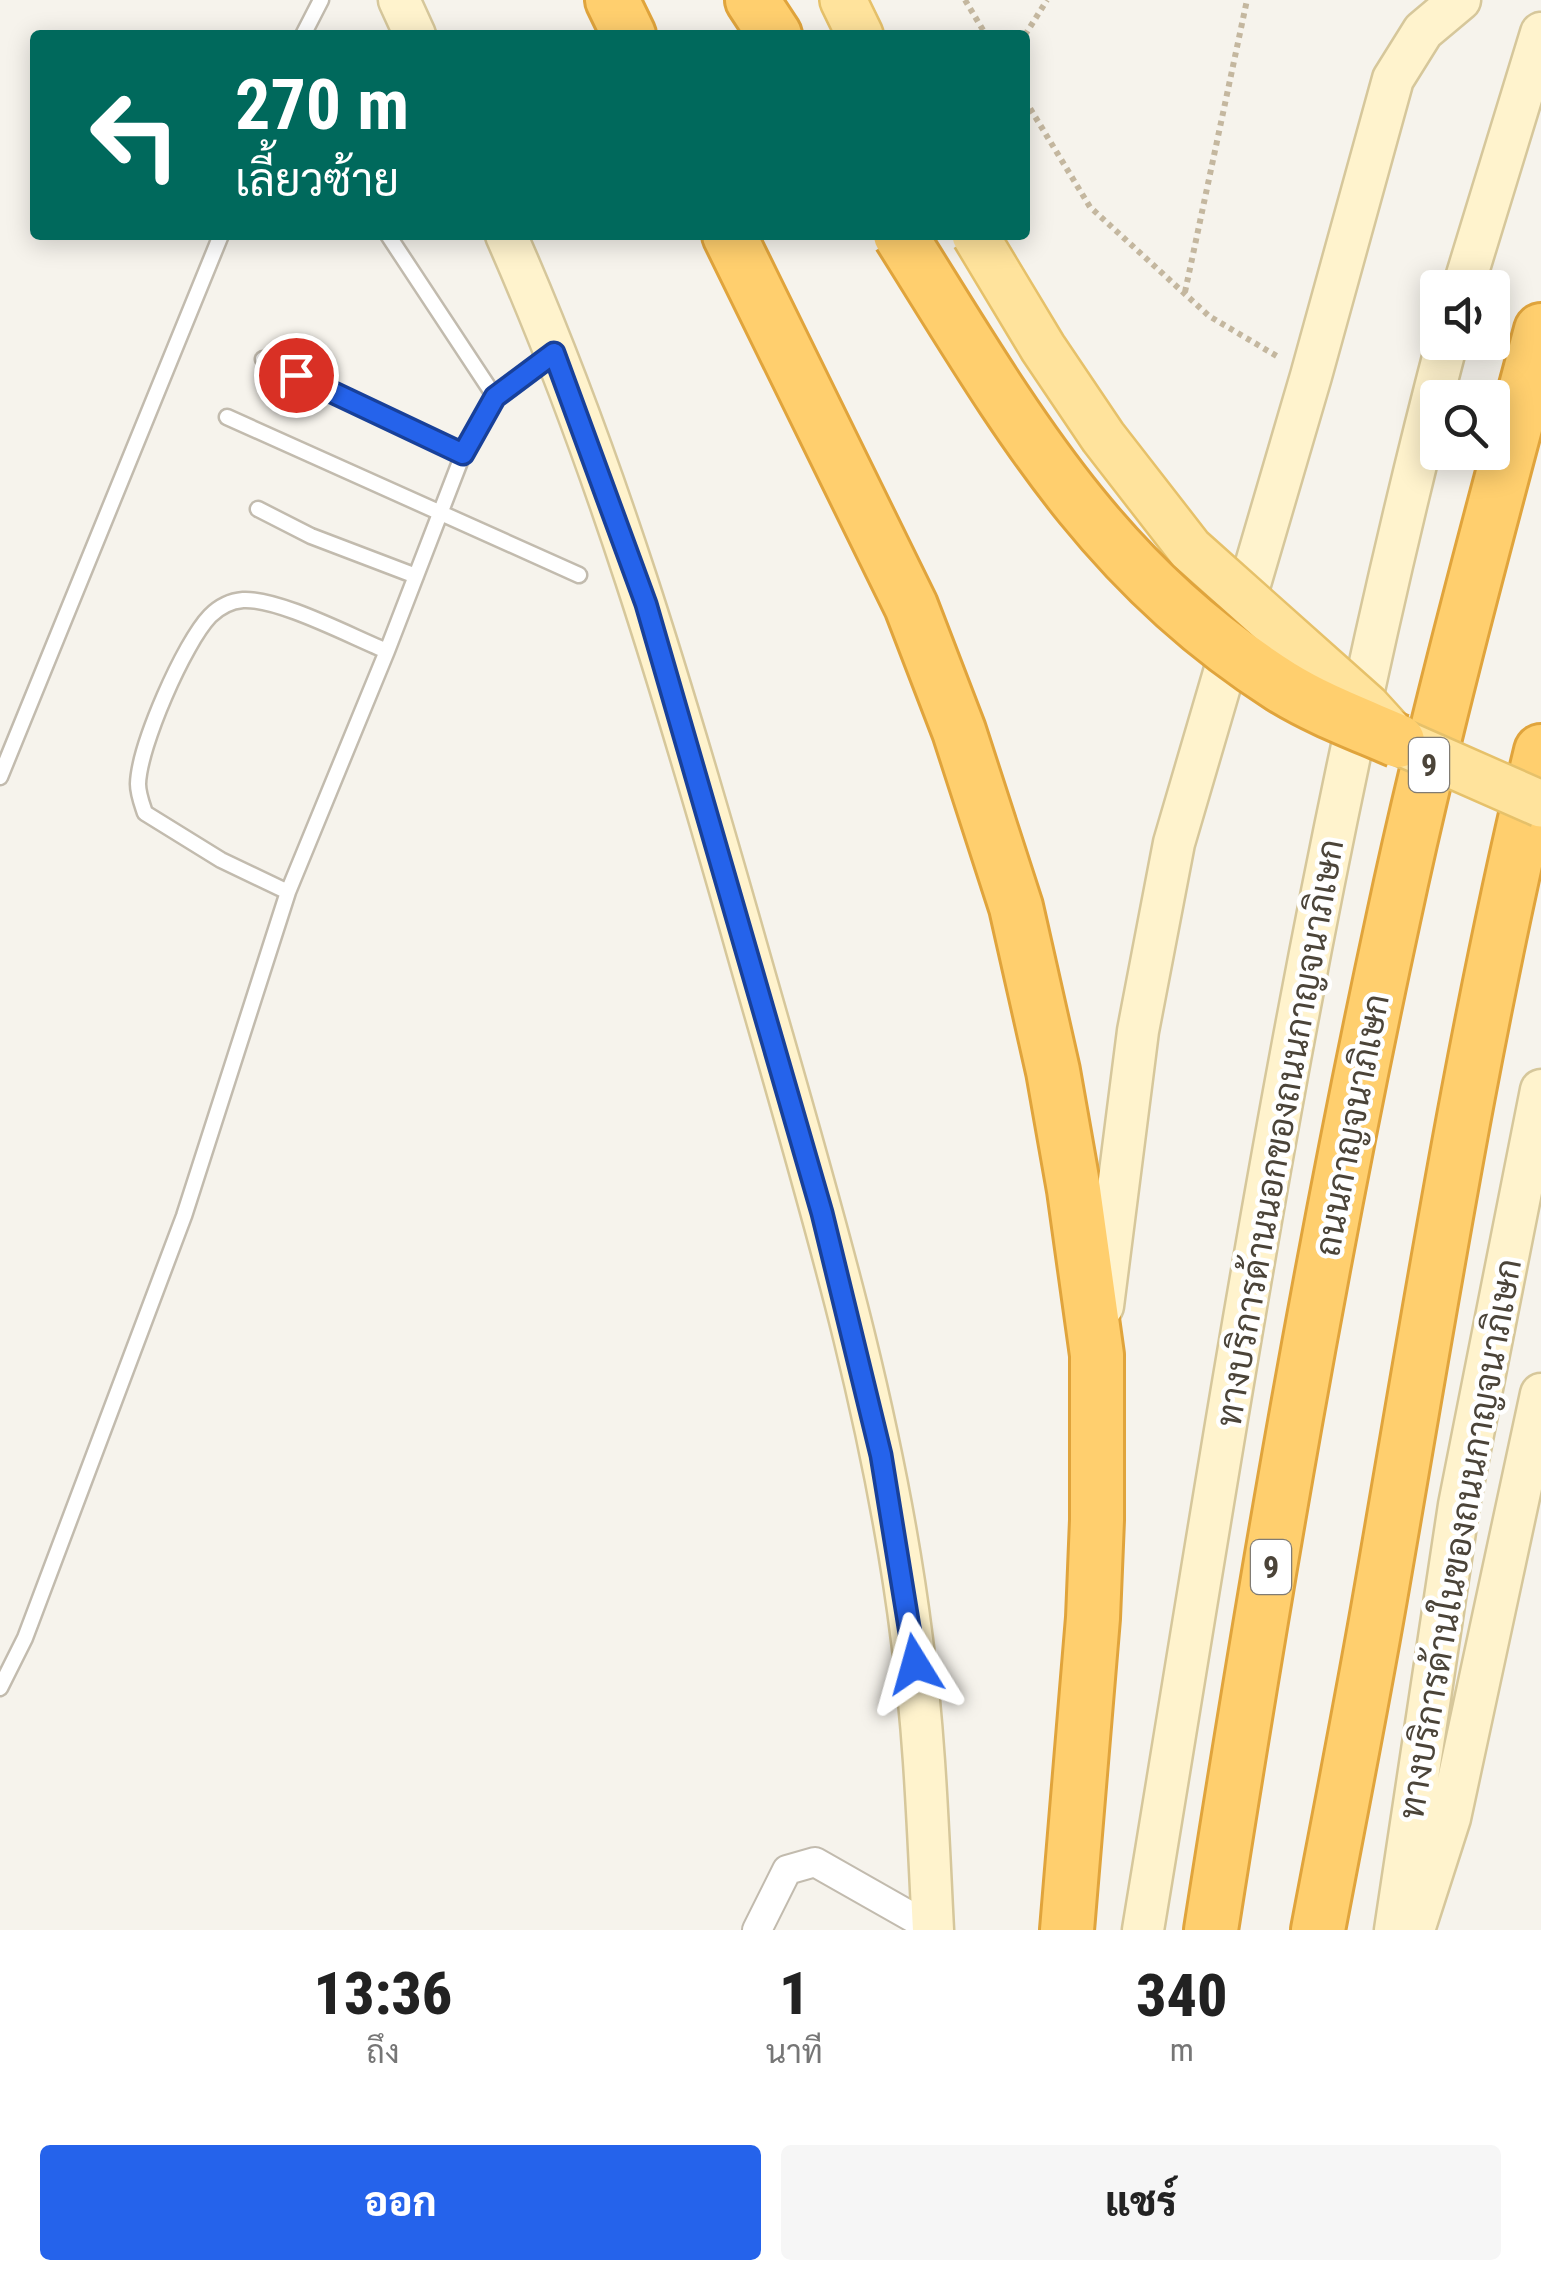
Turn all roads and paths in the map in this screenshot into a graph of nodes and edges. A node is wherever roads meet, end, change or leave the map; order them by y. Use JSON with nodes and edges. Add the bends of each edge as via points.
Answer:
{"nodes":[{"id":1,"x":321,"y":0,"type":"edge"},
{"id":2,"x":399,"y":0,"type":"edge"},
{"id":3,"x":612,"y":0,"type":"edge"},
{"id":4,"x":752,"y":0,"type":"edge"},
{"id":5,"x":843,"y":0,"type":"edge"},
{"id":6,"x":965,"y":0,"type":"edge"},
{"id":7,"x":1047,"y":0,"type":"edge"},
{"id":8,"x":1247,"y":0,"type":"edge"},
{"id":9,"x":1460,"y":0,"type":"edge"},
{"id":10,"x":306,"y":30,"type":"edge"},
{"id":11,"x":414,"y":30,"type":"edge"},
{"id":12,"x":627,"y":30,"type":"edge"},
{"id":13,"x":771,"y":30,"type":"edge"},
{"id":14,"x":858,"y":30,"type":"edge"},
{"id":15,"x":983,"y":30,"type":"edge"},
{"id":16,"x":1028,"y":30,"type":"edge"},
{"id":17,"x":1541,"y":33,"type":"edge"},
{"id":18,"x":1030,"y":108,"type":"edge"},
{"id":19,"x":219,"y":240,"type":"edge"},
{"id":20,"x":391,"y":240,"type":"edge"},
{"id":21,"x":508,"y":240,"type":"edge"},
{"id":22,"x":732,"y":240,"type":"edge"},
{"id":23,"x":903,"y":240,"type":"edge"},
{"id":24,"x":978,"y":240,"type":"edge"},
{"id":25,"x":1469,"y":270,"type":"edge"},
{"id":26,"x":1184,"y":294,"type":"junction"},
{"id":27,"x":1541,"y":330,"type":"edge"},
{"id":28,"x":554,"y":353,"type":"junction"},
{"id":29,"x":263,"y":359,"type":"dead end"},
{"id":30,"x":1442,"y":360,"type":"edge"},
{"id":31,"x":1311,"y":376,"type":"junction"},
{"id":32,"x":495,"y":397,"type":"junction"},
{"id":33,"x":228,"y":416,"type":"dead end"},
{"id":34,"x":463,"y":454,"type":"junction"},
{"id":35,"x":258,"y":508,"type":"dead end"},
{"id":36,"x":439,"y":514,"type":"junction"},
{"id":37,"x":579,"y":575,"type":"dead end"},
{"id":38,"x":416,"y":576,"type":"junction"},
{"id":39,"x":387,"y":651,"type":"junction"},
{"id":40,"x":1398,"y":741,"type":"junction"},
{"id":41,"x":1541,"y":751,"type":"edge"},
{"id":42,"x":0,"y":776,"type":"edge"},
{"id":43,"x":1541,"y":804,"type":"edge"},
{"id":44,"x":288,"y":892,"type":"junction"},
{"id":45,"x":1541,"y":1090,"type":"edge"},
{"id":46,"x":1097,"y":1355,"type":"junction"},
{"id":47,"x":1541,"y":1394,"type":"edge"},
{"id":48,"x":0,"y":1688,"type":"edge"},
{"id":49,"x":933,"y":1929,"type":"edge"},
{"id":50,"x":758,"y":1930,"type":"edge"},
{"id":51,"x":1067,"y":1930,"type":"edge"},
{"id":52,"x":1143,"y":1930,"type":"edge"},
{"id":53,"x":1211,"y":1930,"type":"edge"},
{"id":54,"x":1318,"y":1930,"type":"edge"},
{"id":55,"x":1395,"y":1930,"type":"edge"},
{"id":56,"x":1414,"y":1930,"type":"edge"}],
"edges":[{"from":1,"to":10,"type":"lane"},
{"from":2,"to":11,"type":"main road"},
{"from":3,"to":12,"type":"highway"},
{"from":4,"to":13,"type":"highway"},
{"from":5,"to":14,"type":"main road"},
{"from":6,"to":15,"type":"path"},
{"from":7,"to":16,"type":"path"},
{"from":8,"to":26,"type":"path"},
{"from":9,"to":31,"type":"main road","via":[[1423,31],[1394,79]]},
{"from":17,"to":25,"type":"main road"},
{"from":18,"to":26,"type":"path","via":[[1090,207]]},
{"from":19,"to":42,"type":"lane"},
{"from":20,"to":32,"type":"lane"},
{"from":21,"to":28,"type":"main road"},
{"from":22,"to":46,"type":"highway","via":[[911,606],[1016,907],[1053,1072]]},
{"from":23,"to":40,"type":"highway","bridge":true,"via":[[1024,432],[1116,550],[1182,612],[1282,686]]},
{"from":24,"to":40,"type":"main road","bridge":true,"via":[[1103,436],[1190,549]]},
{"from":26,"to":31,"type":"path"},
{"from":27,"to":53,"type":"highway","name":"ถนนกาญจนาภิเษก","number":"9","via":[[1394,917],[1335,1204]]},
{"from":28,"to":32,"type":"lane"},
{"from":28,"to":49,"type":"main road","via":[[646,604],[850,1320],[912,1638]]},
{"from":29,"to":34,"type":"lane"},
{"from":30,"to":52,"type":"main road","name":"ทางบริการด้านนอกของถนนกาญจนาภิเษก","bridge":true,"via":[[1308,962]]},
{"from":31,"to":46,"type":"main road","via":[[1174,843],[1138,1031]]},
{"from":32,"to":34,"type":"lane"},
{"from":33,"to":36,"type":"lane"},
{"from":34,"to":36,"type":"lane"},
{"from":35,"to":38,"type":"lane"},
{"from":36,"to":37,"type":"lane"},
{"from":36,"to":38,"type":"lane"},
{"from":38,"to":39,"type":"lane"},
{"from":39,"to":44,"type":"lane"},
{"from":39,"to":44,"type":"lane","via":[[269,604],[229,602],[210,616],[185,652],[157,716],[138,782],[145,813]]},
{"from":40,"to":43,"type":"main road","bridge":true},
{"from":41,"to":54,"type":"highway","via":[[1444,1223]]},
{"from":44,"to":48,"type":"lane","via":[[177,1235],[25,1638]]},
{"from":45,"to":55,"type":"main road","name":"ทางบริการด้านในของถนนกาญจนาภิเษก","via":[[1459,1505]]},
{"from":46,"to":51,"type":"highway","via":[[1093,1618]]},
{"from":47,"to":56,"type":"main road","via":[[1450,1818]]},
{"from":49,"to":50,"type":"street","via":[[815,1862],[787,1870]]}]}
